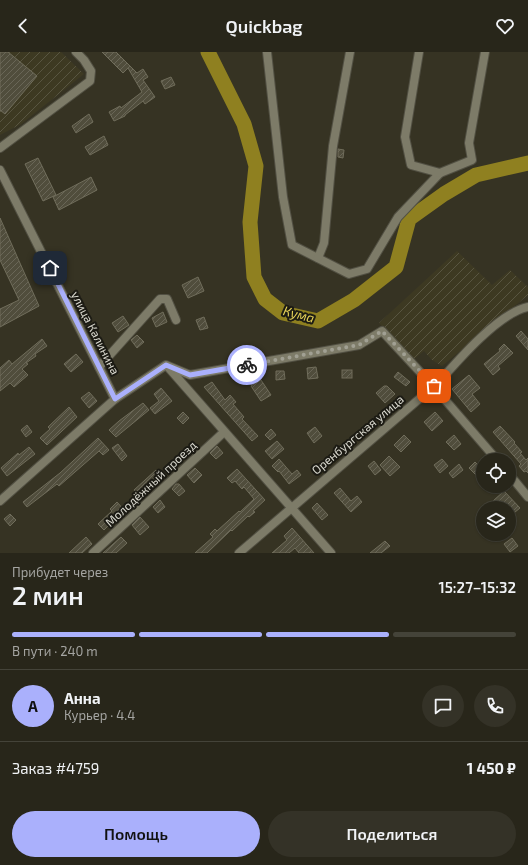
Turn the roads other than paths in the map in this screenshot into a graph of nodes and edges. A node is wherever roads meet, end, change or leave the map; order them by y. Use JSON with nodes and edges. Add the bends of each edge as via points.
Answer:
{"nodes":[{"id":1,"x":76,"y":52,"type":"edge"},
{"id":2,"x":267,"y":52,"type":"edge"},
{"id":3,"x":350,"y":52,"type":"edge"},
{"id":4,"x":419,"y":52,"type":"edge"},
{"id":5,"x":485,"y":52,"type":"edge"},
{"id":6,"x":0,"y":148,"type":"edge"},
{"id":7,"x":0,"y":170,"type":"edge"},
{"id":8,"x":440,"y":173,"type":"junction"},
{"id":9,"x":318,"y":258,"type":"junction"},
{"id":10,"x":528,"y":307,"type":"edge"},
{"id":11,"x":176,"y":320,"type":"dead end"},
{"id":12,"x":166,"y":365,"type":"junction"},
{"id":13,"x":99,"y":367,"type":"junction"},
{"id":14,"x":434,"y":386,"type":"junction"},
{"id":15,"x":115,"y":399,"type":"junction"},
{"id":16,"x":224,"y":432,"type":"junction"},
{"id":17,"x":491,"y":453,"type":"edge"},
{"id":18,"x":516,"y":482,"type":"edge"},
{"id":19,"x":528,"y":497,"type":"edge"},
{"id":20,"x":0,"y":501,"type":"edge"},
{"id":21,"x":291,"y":507,"type":"junction"},
{"id":22,"x":93,"y":553,"type":"edge"},
{"id":23,"x":238,"y":553,"type":"edge"},
{"id":24,"x":331,"y":553,"type":"edge"}],
"edges":[{"from":1,"to":6,"type":"street","via":[[91,71],[90,81]]},
{"from":2,"to":9,"type":"street","via":[[283,197],[292,245]]},
{"from":3,"to":9,"type":"street","via":[[334,146],[324,243]]},
{"from":4,"to":8,"type":"street","via":[[405,137],[411,165]]},
{"from":5,"to":8,"type":"street","via":[[469,143],[472,160]]},
{"from":7,"to":13,"type":"street","name":"улица Калинина"},
{"from":8,"to":9,"type":"street","via":[[398,217],[367,269],[349,274]]},
{"from":10,"to":14,"type":"street","name":"Оренбургская улица","via":[[501,320],[460,357]]},
{"from":11,"to":13,"type":"street","via":[[167,299],[160,299]]},
{"from":12,"to":14,"type":"street","via":[[190,375],[359,345],[382,331]]},
{"from":12,"to":15,"type":"street"},
{"from":12,"to":16,"type":"street"},
{"from":13,"to":15,"type":"street","name":"улица Калинина"},
{"from":14,"to":17,"type":"street"},
{"from":14,"to":21,"type":"street","name":"Оренбургская улица"},
{"from":15,"to":20,"type":"street"},
{"from":16,"to":21,"type":"street"},
{"from":16,"to":22,"type":"street","name":"Молодёжный проезд"},
{"from":18,"to":19,"type":"street"},
{"from":21,"to":23,"type":"street","name":"Оренбургская улица"},
{"from":21,"to":24,"type":"street"}]}
